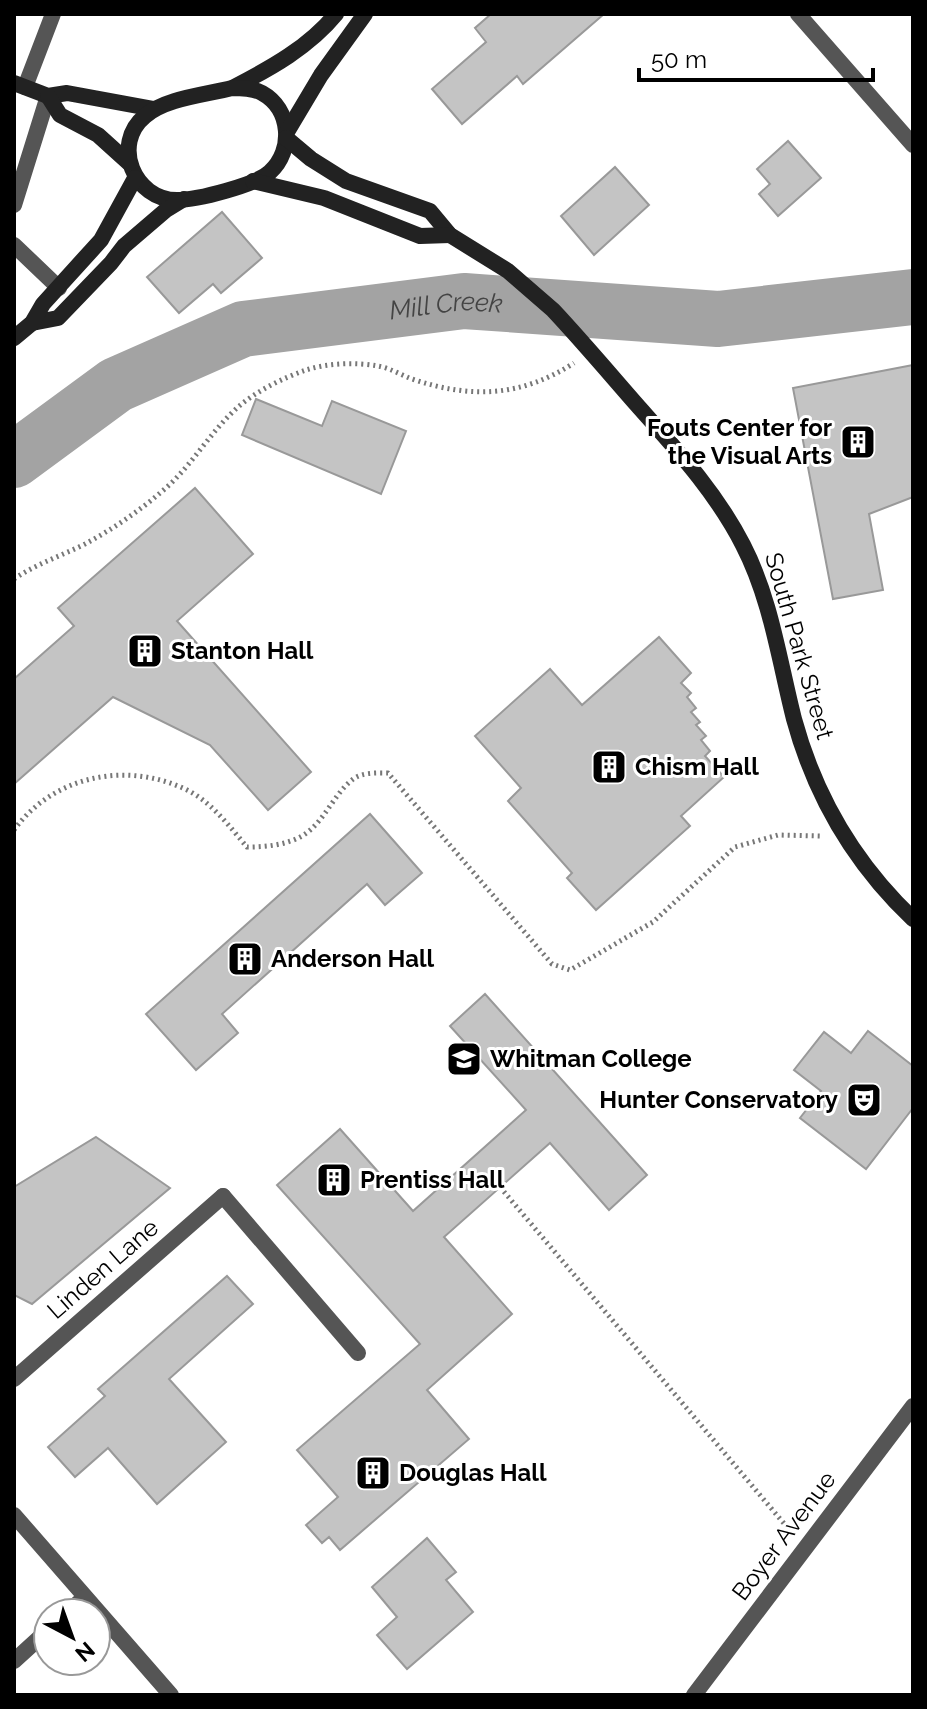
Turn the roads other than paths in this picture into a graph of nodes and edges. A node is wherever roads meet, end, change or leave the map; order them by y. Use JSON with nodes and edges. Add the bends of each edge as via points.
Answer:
{"nodes":[{"id":1,"x":53,"y":14,"type":"edge"},
{"id":2,"x":336,"y":14,"type":"edge"},
{"id":3,"x":365,"y":14,"type":"edge"},
{"id":4,"x":798,"y":14,"type":"edge"},
{"id":5,"x":19,"y":85,"type":"edge"},
{"id":6,"x":232,"y":88,"type":"junction"},
{"id":7,"x":48,"y":96,"type":"junction"},
{"id":8,"x":154,"y":109,"type":"junction"},
{"id":9,"x":287,"y":135,"type":"junction"},
{"id":10,"x":913,"y":145,"type":"edge"},
{"id":11,"x":132,"y":170,"type":"junction"},
{"id":12,"x":253,"y":181,"type":"junction"},
{"id":13,"x":184,"y":199,"type":"junction"},
{"id":14,"x":14,"y":205,"type":"edge"},
{"id":15,"x":450,"y":235,"type":"junction"},
{"id":16,"x":14,"y":245,"type":"edge"},
{"id":17,"x":59,"y":288,"type":"junction"},
{"id":18,"x":32,"y":323,"type":"junction"},
{"id":19,"x":14,"y":338,"type":"edge"},
{"id":20,"x":913,"y":919,"type":"edge"},
{"id":21,"x":358,"y":1353,"type":"dead end"},
{"id":22,"x":14,"y":1379,"type":"edge"},
{"id":23,"x":913,"y":1406,"type":"edge"},
{"id":24,"x":14,"y":1515,"type":"edge"},
{"id":25,"x":85,"y":1597,"type":"edge"},
{"id":26,"x":112,"y":1628,"type":"edge"},
{"id":27,"x":32,"y":1645,"type":"edge"},
{"id":28,"x":14,"y":1661,"type":"edge"},
{"id":29,"x":171,"y":1695,"type":"edge"},
{"id":30,"x":694,"y":1695,"type":"edge"}],
"edges":[{"from":1,"to":5,"type":"street"},
{"from":2,"to":6,"type":"main road","via":[[295,51]]},
{"from":3,"to":9,"type":"main road"},
{"from":4,"to":10,"type":"street"},
{"from":5,"to":7,"type":"main road"},
{"from":6,"to":8,"type":"main road"},
{"from":6,"to":9,"type":"main road","via":[[248,88],[275,104]]},
{"from":7,"to":8,"type":"main road","via":[[67,93]]},
{"from":7,"to":11,"type":"main road","via":[[60,115],[98,135]]},
{"from":7,"to":14,"type":"street"},
{"from":8,"to":11,"type":"main road","via":[[132,132]]},
{"from":9,"to":12,"type":"main road","via":[[279,163]]},
{"from":9,"to":15,"type":"main road","name":"South Park Street","via":[[346,181],[430,211]]},
{"from":11,"to":13,"type":"main road","via":[[146,190]]},
{"from":11,"to":17,"type":"main road","via":[[101,240]]},
{"from":12,"to":13,"type":"main road"},
{"from":12,"to":15,"type":"main road","name":"South Park Street","via":[[324,198],[420,236]]},
{"from":13,"to":18,"type":"main road","via":[[124,246],[58,318]]},
{"from":15,"to":20,"type":"main road","name":"South Park Street","via":[[508,271],[553,310],[722,508],[761,587],[807,758],[844,838]]},
{"from":16,"to":17,"type":"street"},
{"from":17,"to":18,"type":"main road"},
{"from":18,"to":19,"type":"main road"},
{"from":21,"to":22,"type":"street","name":"Linden Lane","via":[[223,1196]]},
{"from":23,"to":30,"type":"street","name":"Boyer Avenue"},
{"from":24,"to":25,"type":"street"},
{"from":26,"to":29,"type":"street"},
{"from":27,"to":28,"type":"street"}]}
